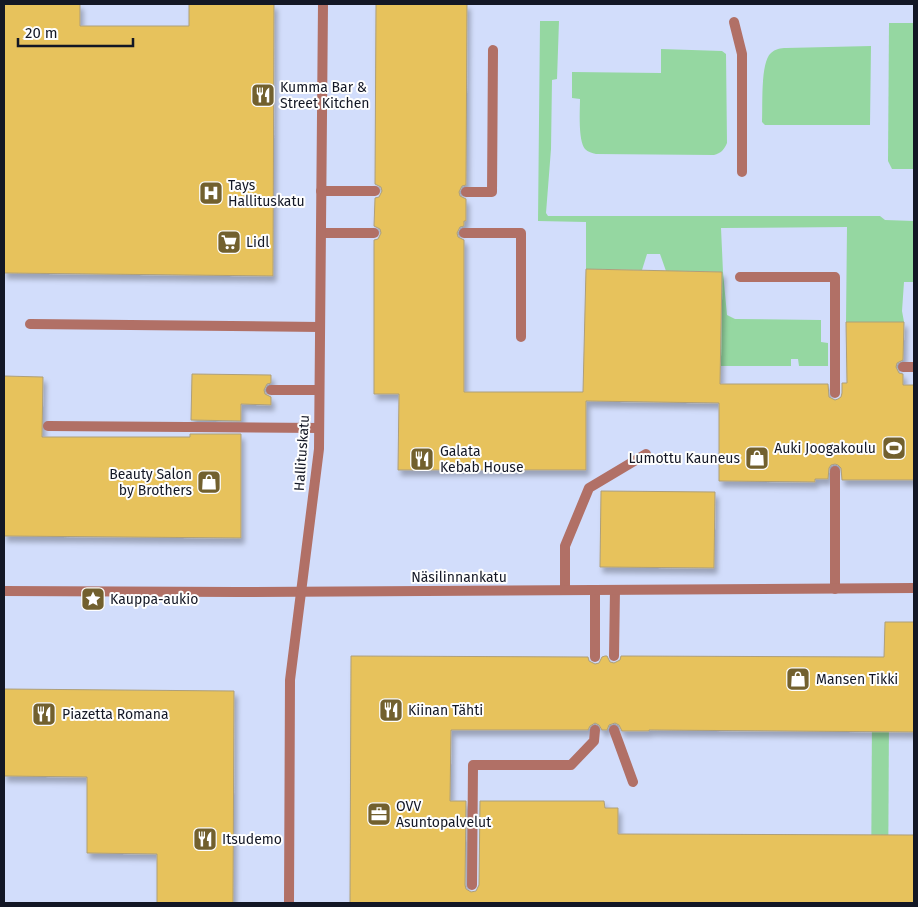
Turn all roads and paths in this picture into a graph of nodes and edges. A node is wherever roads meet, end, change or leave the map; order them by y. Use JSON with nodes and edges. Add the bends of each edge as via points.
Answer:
{"nodes":[{"id":1,"x":322,"y":4,"type":"edge"},
{"id":2,"x":734,"y":22,"type":"dead end"},
{"id":3,"x":493,"y":50,"type":"dead end"},
{"id":4,"x":742,"y":172,"type":"dead end"},
{"id":5,"x":375,"y":191,"type":"dead end"},
{"id":6,"x":321,"y":192,"type":"junction"},
{"id":7,"x":466,"y":192,"type":"dead end"},
{"id":8,"x":374,"y":233,"type":"dead end"},
{"id":9,"x":464,"y":233,"type":"dead end"},
{"id":10,"x":321,"y":234,"type":"junction"},
{"id":11,"x":740,"y":277,"type":"dead end"},
{"id":12,"x":30,"y":324,"type":"dead end"},
{"id":13,"x":320,"y":327,"type":"junction"},
{"id":14,"x":521,"y":337,"type":"dead end"},
{"id":15,"x":903,"y":366,"type":"dead end"},
{"id":16,"x":914,"y":367,"type":"edge"},
{"id":17,"x":271,"y":390,"type":"dead end"},
{"id":18,"x":319,"y":390,"type":"junction"},
{"id":19,"x":835,"y":393,"type":"dead end"},
{"id":20,"x":48,"y":426,"type":"dead end"},
{"id":21,"x":319,"y":428,"type":"junction"},
{"id":22,"x":646,"y":454,"type":"dead end"},
{"id":23,"x":835,"y":471,"type":"dead end"},
{"id":24,"x":835,"y":588,"type":"junction"},
{"id":25,"x":914,"y":588,"type":"edge"},
{"id":26,"x":566,"y":590,"type":"junction"},
{"id":27,"x":595,"y":590,"type":"junction"},
{"id":28,"x":615,"y":590,"type":"junction"},
{"id":29,"x":4,"y":591,"type":"edge"},
{"id":30,"x":301,"y":592,"type":"junction"},
{"id":31,"x":614,"y":656,"type":"dead end"},
{"id":32,"x":595,"y":657,"type":"dead end"},
{"id":33,"x":595,"y":730,"type":"dead end"},
{"id":34,"x":614,"y":730,"type":"dead end"},
{"id":35,"x":633,"y":782,"type":"dead end"},
{"id":36,"x":472,"y":886,"type":"dead end"},
{"id":37,"x":288,"y":903,"type":"edge"}],
"edges":[{"from":1,"to":6,"type":"street","name":"Hallituskatu"},
{"from":2,"to":4,"type":"street","via":[[742,54]]},
{"from":3,"to":7,"type":"street","via":[[492,192]]},
{"from":5,"to":6,"type":"street"},
{"from":6,"to":10,"type":"street","name":"Hallituskatu"},
{"from":8,"to":10,"type":"street"},
{"from":9,"to":14,"type":"street","via":[[521,233]]},
{"from":10,"to":13,"type":"street","name":"Hallituskatu"},
{"from":11,"to":19,"type":"street","via":[[835,277]]},
{"from":12,"to":13,"type":"street"},
{"from":13,"to":18,"type":"street","name":"Hallituskatu"},
{"from":15,"to":16,"type":"street"},
{"from":17,"to":18,"type":"street"},
{"from":18,"to":21,"type":"street","name":"Hallituskatu"},
{"from":20,"to":21,"type":"street"},
{"from":21,"to":30,"type":"street","name":"Hallituskatu"},
{"from":22,"to":26,"type":"street","via":[[589,488],[565,546]]},
{"from":23,"to":24,"type":"street"},
{"from":24,"to":25,"type":"street","name":"Näsilinnankatu"},
{"from":24,"to":28,"type":"street","name":"Näsilinnankatu"},
{"from":26,"to":27,"type":"street","name":"Näsilinnankatu"},
{"from":26,"to":30,"type":"street","name":"Näsilinnankatu"},
{"from":27,"to":28,"type":"street","name":"Näsilinnankatu"},
{"from":27,"to":32,"type":"street"},
{"from":28,"to":31,"type":"street"},
{"from":29,"to":30,"type":"street","name":"Näsilinnankatu"},
{"from":30,"to":37,"type":"street","name":"Hallituskatu","via":[[290,680]]},
{"from":33,"to":36,"type":"street","via":[[594,741],[571,765],[472,765]]},
{"from":34,"to":35,"type":"street"}]}
